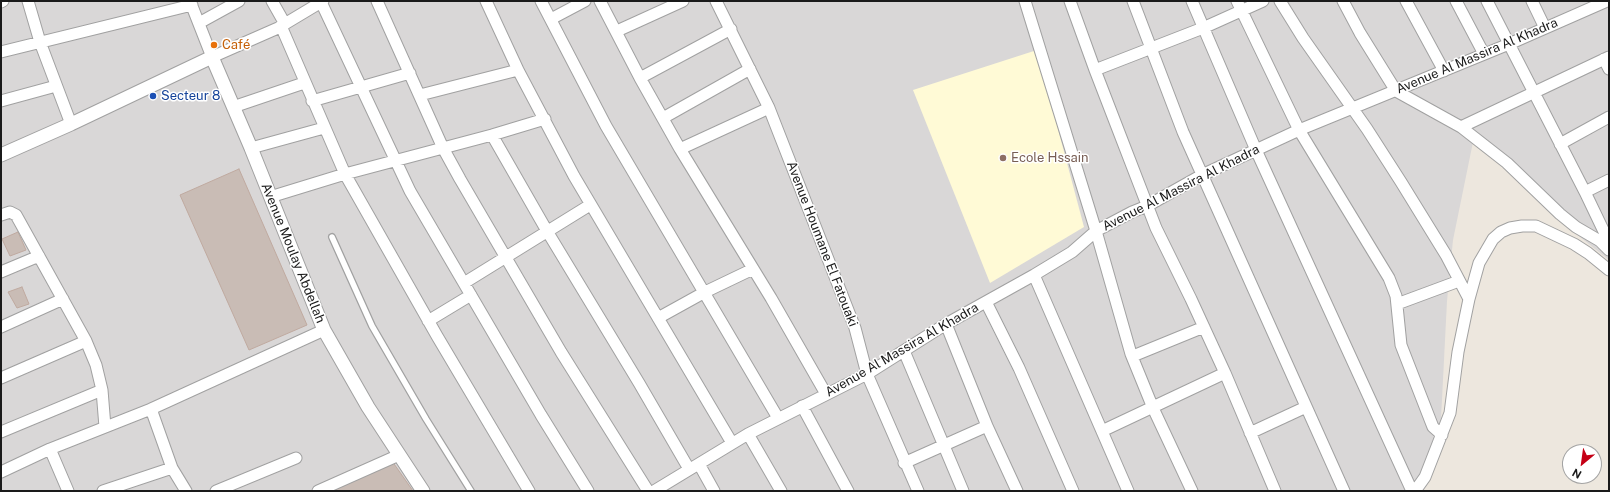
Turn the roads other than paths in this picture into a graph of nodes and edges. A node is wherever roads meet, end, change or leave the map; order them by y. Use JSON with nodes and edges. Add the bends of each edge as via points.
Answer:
{"nodes":[{"id":1,"x":28,"y":1,"type":"edge"},
{"id":2,"x":239,"y":1,"type":"edge"},
{"id":3,"x":272,"y":1,"type":"edge"},
{"id":4,"x":377,"y":1,"type":"edge"},
{"id":5,"x":486,"y":1,"type":"edge"},
{"id":6,"x":541,"y":1,"type":"edge"},
{"id":7,"x":585,"y":1,"type":"edge"},
{"id":8,"x":600,"y":1,"type":"edge"},
{"id":9,"x":683,"y":1,"type":"edge"},
{"id":10,"x":716,"y":1,"type":"edge"},
{"id":11,"x":1024,"y":1,"type":"edge"},
{"id":12,"x":1070,"y":1,"type":"edge"},
{"id":13,"x":1134,"y":1,"type":"edge"},
{"id":14,"x":1192,"y":1,"type":"edge"},
{"id":15,"x":1237,"y":1,"type":"edge"},
{"id":16,"x":1263,"y":1,"type":"edge"},
{"id":17,"x":1280,"y":1,"type":"edge"},
{"id":18,"x":1343,"y":1,"type":"edge"},
{"id":19,"x":1406,"y":1,"type":"edge"},
{"id":20,"x":1456,"y":1,"type":"edge"},
{"id":21,"x":1487,"y":1,"type":"edge"},
{"id":22,"x":1532,"y":1,"type":"edge"},
{"id":23,"x":1607,"y":1,"type":"edge"},
{"id":24,"x":322,"y":2,"type":"edge"},
{"id":25,"x":191,"y":3,"type":"edge"},
{"id":26,"x":1586,"y":5,"type":"edge"},
{"id":27,"x":1241,"y":12,"type":"junction"},
{"id":28,"x":551,"y":19,"type":"junction"},
{"id":29,"x":199,"y":23,"type":"junction"},
{"id":30,"x":283,"y":25,"type":"junction"},
{"id":31,"x":1203,"y":28,"type":"junction"},
{"id":32,"x":1545,"y":28,"type":"junction"},
{"id":33,"x":731,"y":29,"type":"junction"},
{"id":34,"x":617,"y":31,"type":"junction"},
{"id":35,"x":40,"y":42,"type":"junction"},
{"id":36,"x":1509,"y":44,"type":"junction"},
{"id":37,"x":1151,"y":47,"type":"junction"},
{"id":38,"x":1,"y":52,"type":"edge"},
{"id":39,"x":1484,"y":54,"type":"junction"},
{"id":40,"x":212,"y":57,"type":"junction"},
{"id":41,"x":1607,"y":62,"type":"edge"},
{"id":42,"x":750,"y":69,"type":"junction"},
{"id":43,"x":518,"y":70,"type":"junction"},
{"id":44,"x":1095,"y":70,"type":"junction"},
{"id":45,"x":1444,"y":71,"type":"junction"},
{"id":46,"x":410,"y":73,"type":"junction"},
{"id":47,"x":640,"y":78,"type":"junction"},
{"id":48,"x":304,"y":83,"type":"junction"},
{"id":49,"x":56,"y":86,"type":"junction"},
{"id":50,"x":361,"y":86,"type":"junction"},
{"id":51,"x":1396,"y":91,"type":"junction"},
{"id":52,"x":1532,"y":92,"type":"junction"},
{"id":53,"x":420,"y":95,"type":"junction"},
{"id":54,"x":1,"y":101,"type":"edge"},
{"id":55,"x":312,"y":101,"type":"junction"},
{"id":56,"x":233,"y":107,"type":"junction"},
{"id":57,"x":769,"y":108,"type":"junction"},
{"id":58,"x":1353,"y":109,"type":"junction"},
{"id":59,"x":1609,"y":117,"type":"edge"},
{"id":60,"x":663,"y":118,"type":"junction"},
{"id":61,"x":545,"y":119,"type":"junction"},
{"id":62,"x":71,"y":124,"type":"junction"},
{"id":63,"x":1460,"y":127,"type":"junction"},
{"id":64,"x":324,"y":128,"type":"junction"},
{"id":65,"x":1299,"y":130,"type":"junction"},
{"id":66,"x":492,"y":136,"type":"junction"},
{"id":67,"x":1560,"y":144,"type":"junction"},
{"id":68,"x":251,"y":148,"type":"junction"},
{"id":69,"x":443,"y":148,"type":"junction"},
{"id":70,"x":680,"y":149,"type":"junction"},
{"id":71,"x":1256,"y":150,"type":"junction"},
{"id":72,"x":1,"y":155,"type":"edge"},
{"id":73,"x":395,"y":161,"type":"junction"},
{"id":74,"x":345,"y":174,"type":"junction"},
{"id":75,"x":1202,"y":175,"type":"junction"},
{"id":76,"x":1609,"y":180,"type":"edge"},
{"id":77,"x":1585,"y":192,"type":"junction"},
{"id":78,"x":270,"y":197,"type":"junction"},
{"id":79,"x":590,"y":205,"type":"junction"},
{"id":80,"x":1147,"y":206,"type":"junction"},
{"id":81,"x":1,"y":215,"type":"edge"},
{"id":82,"x":547,"y":231,"type":"junction"},
{"id":83,"x":1096,"y":231,"type":"junction"},
{"id":84,"x":332,"y":237,"type":"dead end"},
{"id":85,"x":1605,"y":238,"type":"edge"},
{"id":86,"x":1609,"y":250,"type":"edge"},
{"id":87,"x":39,"y":256,"type":"junction"},
{"id":88,"x":505,"y":258,"type":"junction"},
{"id":89,"x":753,"y":269,"type":"junction"},
{"id":90,"x":1609,"y":270,"type":"edge"},
{"id":91,"x":1,"y":272,"type":"edge"},
{"id":92,"x":1034,"y":275,"type":"junction"},
{"id":93,"x":1459,"y":280,"type":"junction"},
{"id":94,"x":464,"y":283,"type":"junction"},
{"id":95,"x":705,"y":292,"type":"junction"},
{"id":96,"x":470,"y":295,"type":"junction"},
{"id":97,"x":63,"y":299,"type":"junction"},
{"id":98,"x":1469,"y":299,"type":"junction"},
{"id":99,"x":986,"y":302,"type":"junction"},
{"id":100,"x":1397,"y":304,"type":"junction"},
{"id":101,"x":658,"y":318,"type":"junction"},
{"id":102,"x":428,"y":321,"type":"junction"},
{"id":103,"x":946,"y":324,"type":"junction"},
{"id":104,"x":1,"y":327,"type":"edge"},
{"id":105,"x":1204,"y":327,"type":"junction"},
{"id":106,"x":324,"y":330,"type":"junction"},
{"id":107,"x":86,"y":341,"type":"junction"},
{"id":108,"x":904,"y":351,"type":"junction"},
{"id":109,"x":1133,"y":356,"type":"junction"},
{"id":110,"x":867,"y":374,"type":"junction"},
{"id":111,"x":1225,"y":374,"type":"junction"},
{"id":112,"x":1,"y":378,"type":"edge"},
{"id":113,"x":102,"y":390,"type":"junction"},
{"id":114,"x":826,"y":394,"type":"junction"},
{"id":115,"x":802,"y":406,"type":"junction"},
{"id":116,"x":1306,"y":407,"type":"junction"},
{"id":117,"x":1153,"y":408,"type":"junction"},
{"id":118,"x":152,"y":409,"type":"junction"},
{"id":119,"x":778,"y":418,"type":"junction"},
{"id":120,"x":987,"y":426,"type":"junction"},
{"id":121,"x":105,"y":427,"type":"junction"},
{"id":122,"x":1102,"y":431,"type":"junction"},
{"id":123,"x":1,"y":432,"type":"edge"},
{"id":124,"x":1250,"y":433,"type":"junction"},
{"id":125,"x":748,"y":434,"type":"junction"},
{"id":126,"x":1442,"y":435,"type":"junction"},
{"id":127,"x":732,"y":443,"type":"junction"},
{"id":128,"x":943,"y":446,"type":"junction"},
{"id":129,"x":50,"y":449,"type":"junction"},
{"id":130,"x":399,"y":455,"type":"junction"},
{"id":131,"x":296,"y":458,"type":"dead end"},
{"id":132,"x":904,"y":463,"type":"junction"},
{"id":133,"x":694,"y":467,"type":"junction"},
{"id":134,"x":172,"y":468,"type":"junction"},
{"id":135,"x":1,"y":472,"type":"edge"},
{"id":136,"x":68,"y":491,"type":"edge"},
{"id":137,"x":103,"y":491,"type":"edge"},
{"id":138,"x":186,"y":491,"type":"edge"},
{"id":139,"x":216,"y":491,"type":"edge"},
{"id":140,"x":318,"y":491,"type":"edge"},
{"id":141,"x":423,"y":491,"type":"edge"},
{"id":142,"x":471,"y":491,"type":"edge"},
{"id":143,"x":529,"y":491,"type":"edge"},
{"id":144,"x":588,"y":491,"type":"edge"},
{"id":145,"x":648,"y":491,"type":"edge"},
{"id":146,"x":654,"y":491,"type":"edge"},
{"id":147,"x":714,"y":491,"type":"edge"},
{"id":148,"x":781,"y":491,"type":"edge"},
{"id":149,"x":848,"y":491,"type":"edge"},
{"id":150,"x":918,"y":491,"type":"edge"},
{"id":151,"x":963,"y":491,"type":"edge"},
{"id":152,"x":1017,"y":491,"type":"edge"},
{"id":153,"x":1073,"y":491,"type":"edge"},
{"id":154,"x":1128,"y":491,"type":"edge"},
{"id":155,"x":1192,"y":491,"type":"edge"},
{"id":156,"x":1275,"y":491,"type":"edge"},
{"id":157,"x":1344,"y":491,"type":"edge"},
{"id":158,"x":1412,"y":491,"type":"edge"},
{"id":159,"x":1415,"y":491,"type":"edge"}],
"edges":[{"from":1,"to":35,"type":"street"},
{"from":2,"to":29,"type":"street"},
{"from":3,"to":30,"type":"street"},
{"from":4,"to":46,"type":"street"},
{"from":5,"to":43,"type":"street"},
{"from":6,"to":28,"type":"street"},
{"from":7,"to":28,"type":"street"},
{"from":8,"to":34,"type":"street"},
{"from":9,"to":34,"type":"street"},
{"from":10,"to":33,"type":"street","name":"Avenue Houmane El Fatouaki"},
{"from":11,"to":83,"type":"street"},
{"from":12,"to":44,"type":"street"},
{"from":13,"to":37,"type":"street"},
{"from":14,"to":31,"type":"street"},
{"from":15,"to":27,"type":"street"},
{"from":16,"to":27,"type":"street"},
{"from":17,"to":58,"type":"street"},
{"from":18,"to":51,"type":"street"},
{"from":19,"to":45,"type":"street"},
{"from":20,"to":39,"type":"street"},
{"from":21,"to":36,"type":"street"},
{"from":22,"to":32,"type":"street"},
{"from":23,"to":26,"type":"street","name":"Avenue Al Massira Al Khadra"},
{"from":24,"to":30,"type":"street"},
{"from":24,"to":50,"type":"street"},
{"from":25,"to":29,"type":"street","name":"Avenue Moulay Abdellah"},
{"from":25,"to":35,"type":"street"},
{"from":26,"to":32,"type":"street","name":"Avenue Al Massira Al Khadra"},
{"from":27,"to":31,"type":"street"},
{"from":27,"to":65,"type":"street"},
{"from":28,"to":95,"type":"street","via":[[606,126]]},
{"from":29,"to":40,"type":"street","name":"Avenue Moulay Abdellah"},
{"from":30,"to":40,"type":"street"},
{"from":30,"to":48,"type":"street"},
{"from":31,"to":37,"type":"street"},
{"from":31,"to":71,"type":"street"},
{"from":32,"to":36,"type":"street","name":"Avenue Al Massira Al Khadra"},
{"from":33,"to":42,"type":"street","name":"Avenue Houmane El Fatouaki"},
{"from":33,"to":47,"type":"street"},
{"from":34,"to":47,"type":"street"},
{"from":35,"to":38,"type":"street"},
{"from":35,"to":49,"type":"street"},
{"from":36,"to":39,"type":"street","name":"Avenue Al Massira Al Khadra"},
{"from":36,"to":52,"type":"street"},
{"from":37,"to":44,"type":"street"},
{"from":37,"to":75,"type":"street"},
{"from":39,"to":45,"type":"street","name":"Avenue Al Massira Al Khadra"},
{"from":40,"to":56,"type":"street","name":"Avenue Moulay Abdellah"},
{"from":40,"to":62,"type":"street"},
{"from":41,"to":52,"type":"street"},
{"from":42,"to":57,"type":"street","name":"Avenue Houmane El Fatouaki"},
{"from":42,"to":60,"type":"street"},
{"from":43,"to":53,"type":"street"},
{"from":43,"to":61,"type":"street"},
{"from":44,"to":80,"type":"street"},
{"from":45,"to":51,"type":"street","name":"Avenue Al Massira Al Khadra"},
{"from":46,"to":50,"type":"street"},
{"from":46,"to":53,"type":"street"},
{"from":47,"to":60,"type":"street"},
{"from":48,"to":55,"type":"street"},
{"from":48,"to":56,"type":"street"},
{"from":49,"to":54,"type":"street"},
{"from":49,"to":62,"type":"street"},
{"from":50,"to":55,"type":"street"},
{"from":50,"to":73,"type":"street"},
{"from":51,"to":58,"type":"street","name":"Avenue Al Massira Al Khadra"},
{"from":51,"to":63,"type":"street"},
{"from":52,"to":63,"type":"street"},
{"from":52,"to":67,"type":"street"},
{"from":53,"to":69,"type":"street"},
{"from":55,"to":64,"type":"street"},
{"from":56,"to":68,"type":"street","name":"Avenue Moulay Abdellah"},
{"from":57,"to":70,"type":"street"},
{"from":57,"to":110,"type":"street","name":"Avenue Houmane El Fatouaki","via":[[855,328]]},
{"from":58,"to":65,"type":"street","name":"Avenue Al Massira Al Khadra"},
{"from":58,"to":93,"type":"street","via":[[1433,233]]},
{"from":59,"to":67,"type":"street"},
{"from":60,"to":70,"type":"street"},
{"from":61,"to":66,"type":"street"},
{"from":61,"to":79,"type":"street"},
{"from":62,"to":72,"type":"street"},
{"from":63,"to":85,"type":"street","via":[[1506,163],[1571,223]]},
{"from":64,"to":68,"type":"street"},
{"from":64,"to":74,"type":"street"},
{"from":65,"to":71,"type":"street","name":"Avenue Al Massira Al Khadra"},
{"from":65,"to":100,"type":"street","via":[[1389,278]]},
{"from":66,"to":69,"type":"street"},
{"from":66,"to":82,"type":"street"},
{"from":67,"to":77,"type":"street"},
{"from":68,"to":78,"type":"street","name":"Avenue Moulay Abdellah"},
{"from":69,"to":73,"type":"street"},
{"from":69,"to":88,"type":"street"},
{"from":70,"to":89,"type":"street"},
{"from":71,"to":75,"type":"street","name":"Avenue Al Massira Al Khadra"},
{"from":71,"to":158,"type":"street"},
{"from":73,"to":74,"type":"street"},
{"from":73,"to":94,"type":"street"},
{"from":74,"to":78,"type":"street"},
{"from":74,"to":102,"type":"street"},
{"from":75,"to":80,"type":"street","name":"Avenue Al Massira Al Khadra"},
{"from":75,"to":116,"type":"street"},
{"from":76,"to":77,"type":"street"},
{"from":77,"to":85,"type":"street"},
{"from":78,"to":106,"type":"street","name":"Avenue Moulay Abdellah"},
{"from":79,"to":82,"type":"street"},
{"from":79,"to":101,"type":"street"},
{"from":80,"to":83,"type":"street","name":"Avenue Al Massira Al Khadra"},
{"from":80,"to":105,"type":"street"},
{"from":81,"to":87,"type":"street","via":[[10,212],[16,215]]},
{"from":82,"to":88,"type":"street"},
{"from":82,"to":133,"type":"street"},
{"from":83,"to":92,"type":"street","name":"Avenue Al Massira Al Khadra","via":[[1072,252]]},
{"from":83,"to":109,"type":"street"},
{"from":84,"to":142,"type":"lane","via":[[372,326]]},
{"from":85,"to":86,"type":"street"},
{"from":87,"to":91,"type":"street"},
{"from":87,"to":97,"type":"street"},
{"from":88,"to":94,"type":"street"},
{"from":88,"to":145,"type":"street"},
{"from":89,"to":95,"type":"street"},
{"from":89,"to":114,"type":"street"},
{"from":90,"to":98,"type":"street","via":[[1574,244],[1536,226],[1510,228],[1493,239],[1487,249],[1479,263]]},
{"from":92,"to":99,"type":"street","name":"Avenue Al Massira Al Khadra"},
{"from":92,"to":122,"type":"street"},
{"from":93,"to":98,"type":"street"},
{"from":93,"to":100,"type":"street"},
{"from":94,"to":96,"type":"street"},
{"from":95,"to":101,"type":"street"},
{"from":95,"to":119,"type":"street"},
{"from":96,"to":102,"type":"street"},
{"from":96,"to":144,"type":"street"},
{"from":97,"to":104,"type":"street"},
{"from":97,"to":107,"type":"street"},
{"from":98,"to":126,"type":"street","via":[[1458,352],[1450,413]]},
{"from":99,"to":103,"type":"street","name":"Avenue Al Massira Al Khadra"},
{"from":99,"to":153,"type":"street","via":[[1019,368]]},
{"from":100,"to":126,"type":"street","via":[[1403,351],[1431,422]]},
{"from":101,"to":127,"type":"street"},
{"from":102,"to":143,"type":"street"},
{"from":103,"to":108,"type":"street","name":"Avenue Al Massira Al Khadra"},
{"from":103,"to":120,"type":"street"},
{"from":105,"to":109,"type":"street"},
{"from":105,"to":111,"type":"street"},
{"from":106,"to":118,"type":"street"},
{"from":106,"to":130,"type":"street","name":"Avenue Moulay Abdellah","via":[[368,408]]},
{"from":107,"to":112,"type":"street"},
{"from":107,"to":113,"type":"street","via":[[96,365]]},
{"from":108,"to":110,"type":"street","name":"Avenue Al Massira Al Khadra"},
{"from":108,"to":128,"type":"street"},
{"from":109,"to":117,"type":"street"},
{"from":110,"to":114,"type":"street","name":"Avenue Al Massira Al Khadra"},
{"from":110,"to":132,"type":"street","name":"Avenue Houmane El Fatouaki"},
{"from":111,"to":117,"type":"street"},
{"from":111,"to":124,"type":"street"},
{"from":113,"to":121,"type":"street"},
{"from":113,"to":123,"type":"street"},
{"from":114,"to":115,"type":"street","name":"Avenue Al Massira Al Khadra"},
{"from":115,"to":119,"type":"street","name":"Avenue Al Massira Al Khadra"},
{"from":115,"to":149,"type":"street"},
{"from":116,"to":124,"type":"street"},
{"from":116,"to":157,"type":"street"},
{"from":117,"to":122,"type":"street"},
{"from":117,"to":155,"type":"street"},
{"from":118,"to":121,"type":"street"},
{"from":118,"to":134,"type":"street"},
{"from":119,"to":125,"type":"street","name":"Avenue Al Massira Al Khadra"},
{"from":120,"to":128,"type":"street"},
{"from":120,"to":152,"type":"street"},
{"from":121,"to":129,"type":"street"},
{"from":122,"to":154,"type":"street"},
{"from":124,"to":156,"type":"street"},
{"from":125,"to":127,"type":"street","name":"Avenue Al Massira Al Khadra"},
{"from":125,"to":148,"type":"street"},
{"from":126,"to":159,"type":"street","via":[[1425,476]]},
{"from":127,"to":133,"type":"street","name":"Avenue Al Massira Al Khadra"},
{"from":128,"to":132,"type":"street"},
{"from":128,"to":151,"type":"street"},
{"from":129,"to":135,"type":"street"},
{"from":129,"to":136,"type":"street"},
{"from":130,"to":140,"type":"street"},
{"from":130,"to":141,"type":"street","name":"Avenue Moulay Abdellah"},
{"from":131,"to":139,"type":"street"},
{"from":132,"to":150,"type":"street","name":"Avenue Houmane El Fatouaki"},
{"from":133,"to":146,"type":"street","name":"Avenue Al Massira Al Khadra"},
{"from":133,"to":147,"type":"street"},
{"from":134,"to":137,"type":"street"},
{"from":134,"to":138,"type":"street"}]}
